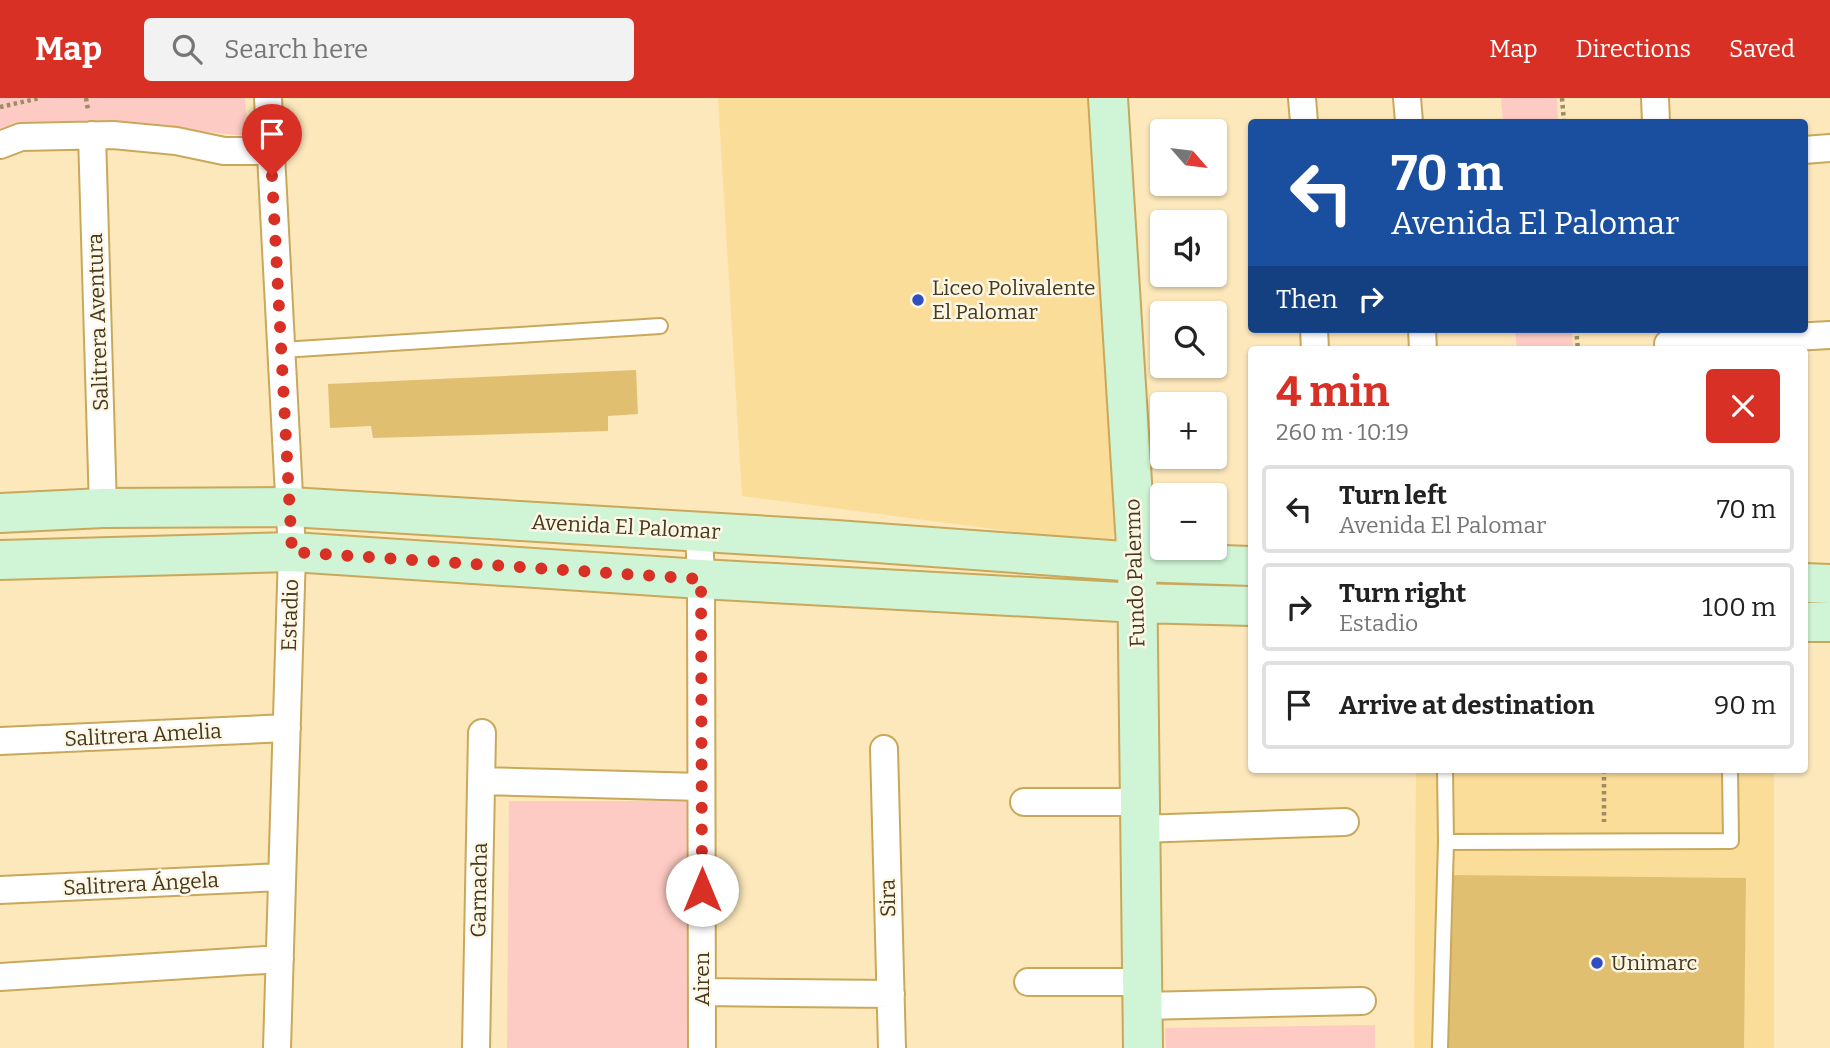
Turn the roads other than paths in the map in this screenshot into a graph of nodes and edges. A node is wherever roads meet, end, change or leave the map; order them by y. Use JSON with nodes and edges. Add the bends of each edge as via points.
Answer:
{"nodes":[{"id":1,"x":268,"y":98,"type":"edge"},
{"id":2,"x":1108,"y":98,"type":"edge"},
{"id":3,"x":1302,"y":98,"type":"edge"},
{"id":4,"x":1407,"y":98,"type":"edge"},
{"id":5,"x":1655,"y":98,"type":"edge"},
{"id":6,"x":1304,"y":119,"type":"edge"},
{"id":7,"x":1409,"y":119,"type":"edge"},
{"id":8,"x":1656,"y":119,"type":"edge"},
{"id":9,"x":92,"y":135,"type":"junction"},
{"id":10,"x":0,"y":145,"type":"edge"},
{"id":11,"x":1830,"y":148,"type":"edge"},
{"id":12,"x":1808,"y":150,"type":"edge"},
{"id":13,"x":271,"y":151,"type":"junction"},
{"id":14,"x":660,"y":326,"type":"dead end"},
{"id":15,"x":1830,"y":335,"type":"edge"},
{"id":16,"x":1668,"y":341,"type":"edge"},
{"id":17,"x":1768,"y":344,"type":"edge"},
{"id":18,"x":282,"y":350,"type":"junction"},
{"id":19,"x":290,"y":507,"type":"junction"},
{"id":20,"x":103,"y":508,"type":"junction"},
{"id":21,"x":0,"y":513,"type":"edge"},
{"id":22,"x":699,"y":532,"type":"junction"},
{"id":23,"x":292,"y":552,"type":"junction"},
{"id":24,"x":0,"y":560,"type":"edge"},
{"id":25,"x":1137,"y":562,"type":"junction"},
{"id":26,"x":1248,"y":566,"type":"edge"},
{"id":27,"x":701,"y":579,"type":"junction"},
{"id":28,"x":1808,"y":583,"type":"edge"},
{"id":29,"x":1830,"y":584,"type":"edge"},
{"id":30,"x":1138,"y":603,"type":"junction"},
{"id":31,"x":1248,"y":606,"type":"edge"},
{"id":32,"x":1808,"y":622,"type":"edge"},
{"id":33,"x":1830,"y":622,"type":"edge"},
{"id":34,"x":287,"y":728,"type":"junction"},
{"id":35,"x":482,"y":733,"type":"dead end"},
{"id":36,"x":0,"y":741,"type":"edge"},
{"id":37,"x":884,"y":749,"type":"dead end"},
{"id":38,"x":1445,"y":773,"type":"edge"},
{"id":39,"x":1730,"y":773,"type":"edge"},
{"id":40,"x":481,"y":781,"type":"junction"},
{"id":41,"x":701,"y":787,"type":"junction"},
{"id":42,"x":1024,"y":802,"type":"dead end"},
{"id":43,"x":1140,"y":815,"type":"junction"},
{"id":44,"x":1345,"y":821,"type":"dead end"},
{"id":45,"x":1446,"y":842,"type":"junction"},
{"id":46,"x":282,"y":877,"type":"junction"},
{"id":47,"x":0,"y":890,"type":"edge"},
{"id":48,"x":279,"y":959,"type":"junction"},
{"id":49,"x":0,"y":977,"type":"edge"},
{"id":50,"x":1028,"y":982,"type":"dead end"},
{"id":51,"x":702,"y":992,"type":"junction"},
{"id":52,"x":891,"y":994,"type":"junction"},
{"id":53,"x":1142,"y":994,"type":"junction"},
{"id":54,"x":1362,"y":1001,"type":"dead end"},
{"id":55,"x":277,"y":1048,"type":"edge"},
{"id":56,"x":476,"y":1048,"type":"edge"},
{"id":57,"x":702,"y":1048,"type":"edge"},
{"id":58,"x":892,"y":1048,"type":"edge"},
{"id":59,"x":1143,"y":1048,"type":"edge"},
{"id":60,"x":1440,"y":1048,"type":"edge"}],
"edges":[{"from":1,"to":13,"type":"street","name":"Estadio"},
{"from":2,"to":25,"type":"street","name":"Fundo Palermo"},
{"from":3,"to":6,"type":"street"},
{"from":4,"to":7,"type":"street"},
{"from":5,"to":8,"type":"street"},
{"from":9,"to":10,"type":"street","via":[[21,137]]},
{"from":9,"to":13,"type":"street","via":[[176,141],[224,151]]},
{"from":9,"to":20,"type":"street","name":"Salitrera Aventura"},
{"from":11,"to":12,"type":"street"},
{"from":13,"to":18,"type":"street","name":"Estadio"},
{"from":14,"to":18,"type":"lane"},
{"from":15,"to":17,"type":"street"},
{"from":16,"to":17,"type":"street"},
{"from":18,"to":19,"type":"street","name":"Estadio"},
{"from":19,"to":20,"type":"street","name":"Avenida El Palomar"},
{"from":19,"to":22,"type":"street","name":"Avenida El Palomar"},
{"from":19,"to":23,"type":"street","name":"Estadio"},
{"from":20,"to":21,"type":"street","name":"Avenida El Palomar"},
{"from":22,"to":25,"type":"street","name":"Avenida El Palomar"},
{"from":22,"to":27,"type":"street","name":"Airen"},
{"from":23,"to":24,"type":"street"},
{"from":23,"to":27,"type":"street"},
{"from":23,"to":34,"type":"street","name":"Estadio"},
{"from":25,"to":26,"type":"street","name":"Avenida El Palomar"},
{"from":25,"to":30,"type":"street","name":"Fundo Palermo"},
{"from":27,"to":30,"type":"street"},
{"from":27,"to":41,"type":"street","name":"Airen"},
{"from":28,"to":29,"type":"street"},
{"from":30,"to":31,"type":"street"},
{"from":30,"to":43,"type":"street","name":"Fundo Palermo"},
{"from":32,"to":33,"type":"street"},
{"from":34,"to":36,"type":"street","name":"Salitrera Amelia"},
{"from":34,"to":46,"type":"street","name":"Estadio"},
{"from":35,"to":40,"type":"street","name":"Garnacha"},
{"from":37,"to":52,"type":"street","name":"Sira"},
{"from":38,"to":45,"type":"lane"},
{"from":39,"to":45,"type":"lane","via":[[1731,841]]},
{"from":40,"to":41,"type":"street"},
{"from":40,"to":56,"type":"street","name":"Garnacha"},
{"from":41,"to":51,"type":"street","name":"Airen"},
{"from":42,"to":43,"type":"street"},
{"from":43,"to":44,"type":"street"},
{"from":43,"to":53,"type":"street","name":"Fundo Palermo"},
{"from":45,"to":60,"type":"lane"},
{"from":46,"to":47,"type":"street","name":"Salitrera Ángela"},
{"from":46,"to":48,"type":"street","name":"Estadio"},
{"from":48,"to":49,"type":"street"},
{"from":48,"to":55,"type":"street","name":"Estadio"},
{"from":50,"to":53,"type":"street"},
{"from":51,"to":52,"type":"street"},
{"from":51,"to":57,"type":"street","name":"Airen"},
{"from":52,"to":58,"type":"street","name":"Sira"},
{"from":53,"to":54,"type":"street"},
{"from":53,"to":59,"type":"street","name":"Fundo Palermo"}]}
